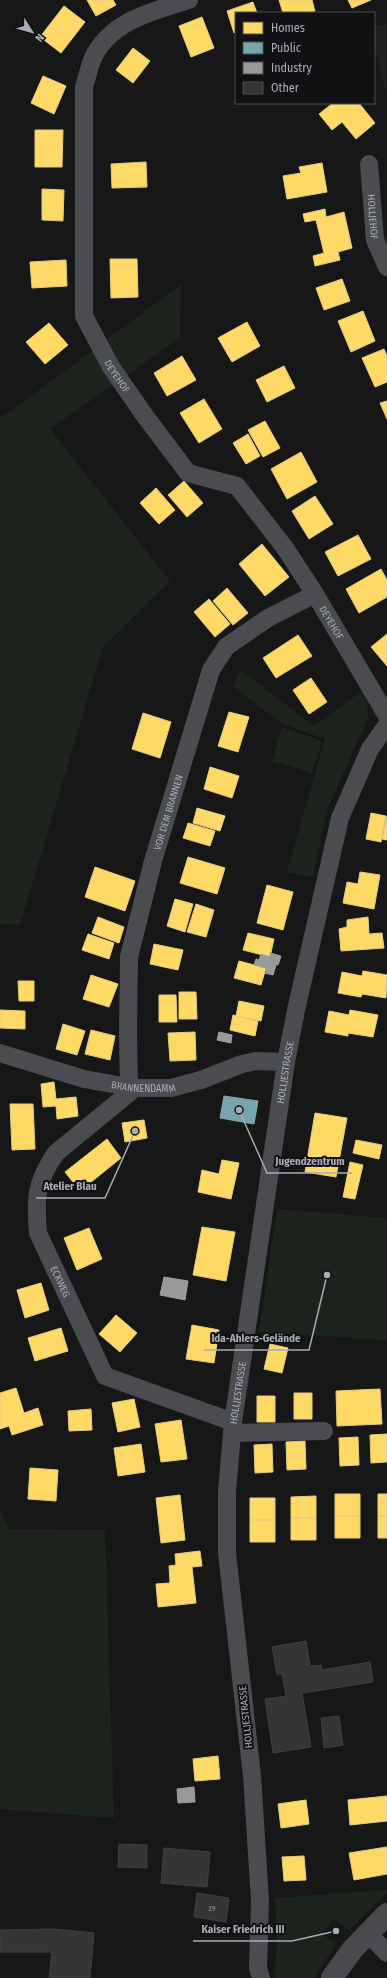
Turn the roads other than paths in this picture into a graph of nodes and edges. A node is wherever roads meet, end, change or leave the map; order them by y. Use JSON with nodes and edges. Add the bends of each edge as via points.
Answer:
{"nodes":[{"id":1,"x":189,"y":0,"type":"edge"},
{"id":2,"x":369,"y":164,"type":"dead end"},
{"id":3,"x":387,"y":267,"type":"edge"},
{"id":4,"x":315,"y":594,"type":"junction"},
{"id":5,"x":387,"y":716,"type":"edge"},
{"id":6,"x":387,"y":724,"type":"edge"},
{"id":7,"x":0,"y":1053,"type":"edge"},
{"id":8,"x":286,"y":1062,"type":"junction"},
{"id":9,"x":132,"y":1087,"type":"junction"},
{"id":10,"x":233,"y":1427,"type":"junction"},
{"id":11,"x":324,"y":1431,"type":"dead end"},
{"id":12,"x":387,"y":1914,"type":"edge"},
{"id":13,"x":368,"y":1933,"type":"junction"},
{"id":14,"x":387,"y":1953,"type":"edge"},
{"id":15,"x":261,"y":1978,"type":"edge"},
{"id":16,"x":332,"y":1978,"type":"edge"}],
"edges":[{"from":1,"to":4,"type":"street","name":"DEYEHOF","via":[[134,18],[104,40],[92,59],[84,87],[84,316],[111,367],[188,473],[237,486],[285,548]]},
{"from":2,"to":3,"type":"street","name":"HOLLJEHOF","via":[[375,240]]},
{"from":4,"to":5,"type":"street","name":"DEYEHOF"},
{"from":4,"to":9,"type":"street","name":"VOR DEM BRANNEN","via":[[268,618],[226,647],[211,670],[153,861],[129,957],[128,1032]]},
{"from":6,"to":8,"type":"street","name":"HOLLJESTRASSE","via":[[370,749],[340,818]]},
{"from":7,"to":9,"type":"street","name":"BRANNENDAMM","via":[[84,1079]]},
{"from":8,"to":9,"type":"street","name":"BRANNENDAMM","via":[[242,1064],[201,1080],[171,1088]]},
{"from":8,"to":10,"type":"street","name":"HOLLJESTRASSE"},
{"from":9,"to":10,"type":"street","name":"ECKWEG","via":[[56,1153],[38,1189],[38,1233],[105,1376]]},
{"from":10,"to":11,"type":"street","name":"HOLLJESTRASSE"},
{"from":10,"to":15,"type":"street","name":"HOLLJESTRASSE","via":[[227,1491],[227,1553],[252,1776],[260,1901],[258,1968]]},
{"from":12,"to":13,"type":"main road"},
{"from":13,"to":14,"type":"street"},
{"from":13,"to":16,"type":"main road"}]}
